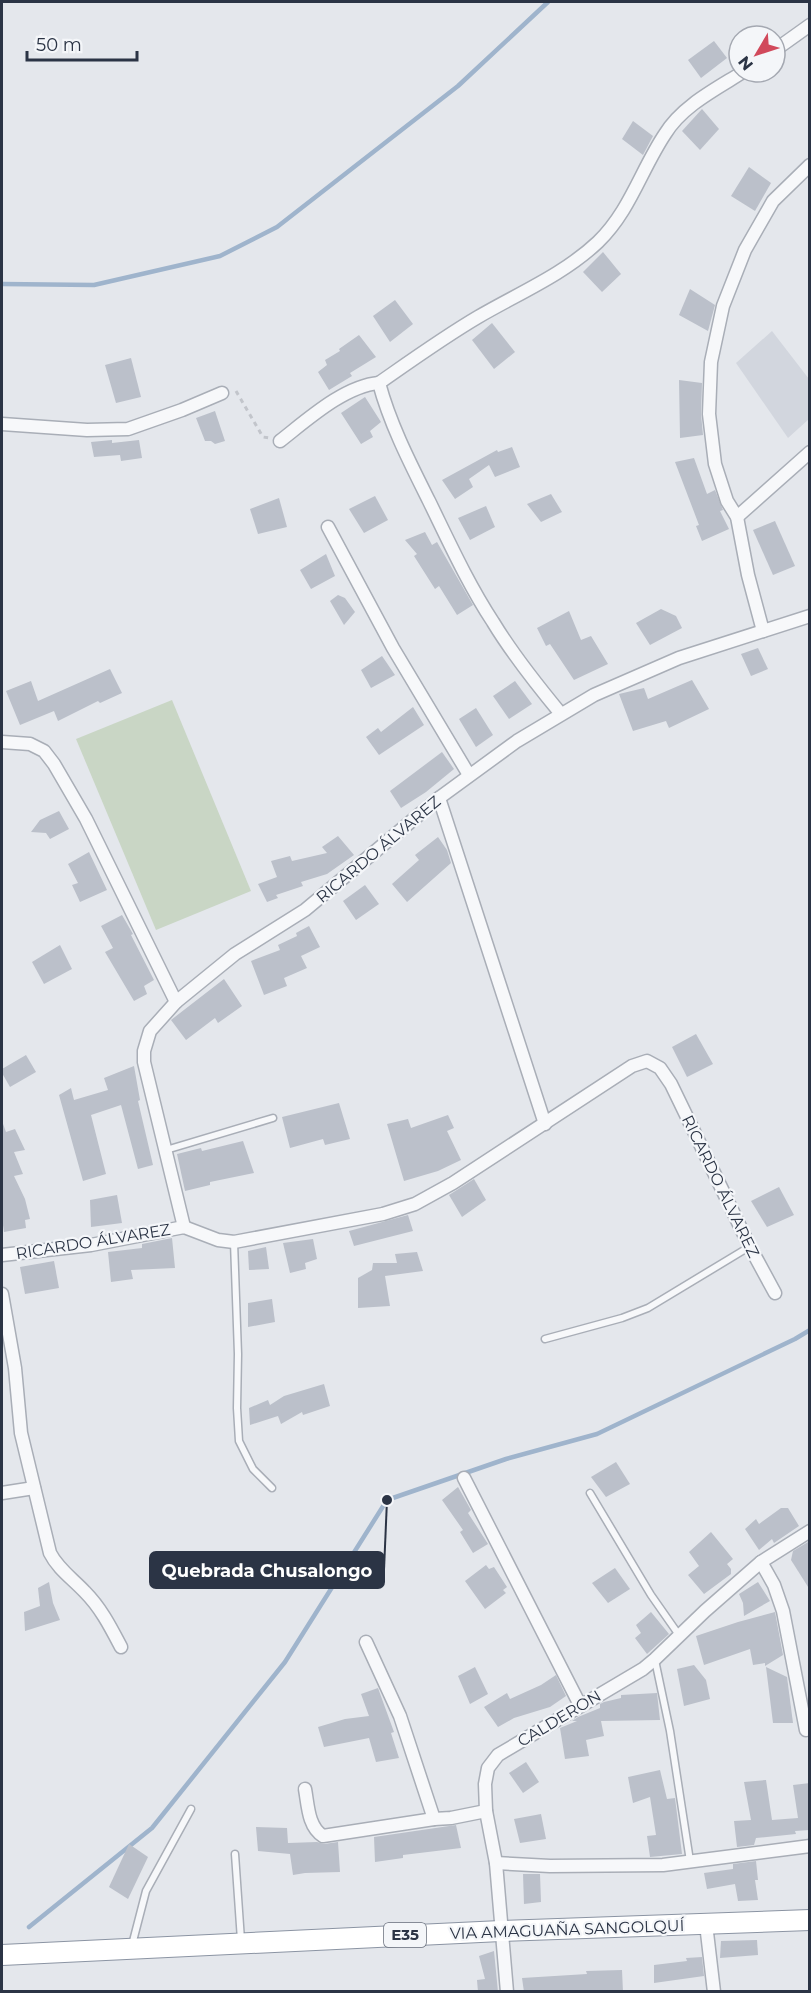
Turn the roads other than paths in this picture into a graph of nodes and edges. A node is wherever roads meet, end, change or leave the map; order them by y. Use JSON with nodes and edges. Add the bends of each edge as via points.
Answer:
{"nodes":[{"id":1,"x":810,"y":25,"type":"edge"},
{"id":2,"x":787,"y":41,"type":"edge"},
{"id":3,"x":727,"y":82,"type":"edge"},
{"id":4,"x":810,"y":165,"type":"edge"},
{"id":5,"x":379,"y":383,"type":"junction"},
{"id":6,"x":222,"y":393,"type":"road end"},
{"id":7,"x":2,"y":424,"type":"edge"},
{"id":8,"x":280,"y":441,"type":"road end"},
{"id":9,"x":810,"y":452,"type":"edge"},
{"id":10,"x":737,"y":517,"type":"junction"},
{"id":11,"x":328,"y":527,"type":"dead end"},
{"id":12,"x":810,"y":616,"type":"edge"},
{"id":13,"x":763,"y":631,"type":"junction"},
{"id":14,"x":561,"y":714,"type":"junction"},
{"id":15,"x":2,"y":742,"type":"edge"},
{"id":16,"x":469,"y":775,"type":"junction"},
{"id":17,"x":439,"y":798,"type":"junction"},
{"id":18,"x":176,"y":1002,"type":"junction"},
{"id":19,"x":273,"y":1118,"type":"dead end"},
{"id":20,"x":545,"y":1124,"type":"junction"},
{"id":21,"x":165,"y":1150,"type":"junction"},
{"id":22,"x":184,"y":1227,"type":"junction"},
{"id":23,"x":234,"y":1242,"type":"junction"},
{"id":24,"x":750,"y":1246,"type":"junction"},
{"id":25,"x":2,"y":1255,"type":"edge"},
{"id":26,"x":775,"y":1293,"type":"dead end"},
{"id":27,"x":2,"y":1294,"type":"edge"},
{"id":28,"x":545,"y":1339,"type":"dead end"},
{"id":29,"x":464,"y":1478,"type":"dead end"},
{"id":30,"x":34,"y":1488,"type":"junction"},
{"id":31,"x":272,"y":1488,"type":"dead end"},
{"id":32,"x":2,"y":1493,"type":"edge"},
{"id":33,"x":590,"y":1493,"type":"dead end"},
{"id":34,"x":810,"y":1531,"type":"edge"},
{"id":35,"x":760,"y":1562,"type":"junction"},
{"id":36,"x":679,"y":1636,"type":"junction"},
{"id":37,"x":366,"y":1642,"type":"dead end"},
{"id":38,"x":121,"y":1647,"type":"dead end"},
{"id":39,"x":655,"y":1659,"type":"junction"},
{"id":40,"x":580,"y":1705,"type":"junction"},
{"id":41,"x":806,"y":1730,"type":"dead end"},
{"id":42,"x":305,"y":1789,"type":"dead end"},
{"id":43,"x":191,"y":1809,"type":"dead end"},
{"id":44,"x":486,"y":1811,"type":"junction"},
{"id":45,"x":434,"y":1819,"type":"junction"},
{"id":46,"x":810,"y":1846,"type":"edge"},
{"id":47,"x":235,"y":1854,"type":"dead end"},
{"id":48,"x":690,"y":1861,"type":"junction"},
{"id":49,"x":496,"y":1863,"type":"junction"},
{"id":50,"x":810,"y":1920,"type":"edge"},
{"id":51,"x":706,"y":1924,"type":"junction"},
{"id":52,"x":501,"y":1931,"type":"junction"},
{"id":53,"x":241,"y":1943,"type":"junction"},
{"id":54,"x":131,"y":1949,"type":"junction"},
{"id":55,"x":2,"y":1955,"type":"edge"},
{"id":56,"x":507,"y":1992,"type":"edge"},
{"id":57,"x":714,"y":1992,"type":"edge"}],
"edges":[{"from":1,"to":2,"type":"street"},
{"from":3,"to":5,"type":"street","via":[[665,132],[620,218],[597,242],[554,276],[479,317]]},
{"from":4,"to":10,"type":"street","via":[[773,201],[745,250],[723,306],[711,362],[709,414],[715,464],[727,501]]},
{"from":5,"to":8,"type":"street","via":[[358,388],[333,402]]},
{"from":5,"to":14,"type":"street","via":[[406,455],[468,581],[494,624]]},
{"from":6,"to":7,"type":"street","via":[[128,429]]},
{"from":9,"to":10,"type":"street"},
{"from":10,"to":13,"type":"street"},
{"from":11,"to":16,"type":"street","via":[[393,648]]},
{"from":12,"to":13,"type":"street","name":"RICARDO ÁLVAREZ"},
{"from":13,"to":14,"type":"street","name":"RICARDO ÁLVAREZ","via":[[679,658],[594,694]]},
{"from":14,"to":16,"type":"street","name":"RICARDO ÁLVAREZ"},
{"from":15,"to":18,"type":"street","via":[[30,744],[44,751],[54,764],[86,819]]},
{"from":16,"to":17,"type":"street","name":"RICARDO ÁLVAREZ"},
{"from":17,"to":18,"type":"street","name":"RICARDO ÁLVAREZ","via":[[305,910],[235,954]]},
{"from":17,"to":20,"type":"street"},
{"from":18,"to":21,"type":"street","name":"RICARDO ÁLVAREZ","via":[[150,1031],[144,1051]]},
{"from":19,"to":21,"type":"lane"},
{"from":20,"to":23,"type":"street","name":"RICARDO ÁLVAREZ","via":[[415,1204],[383,1214]]},
{"from":20,"to":24,"type":"street","name":"RICARDO ÁLVAREZ","via":[[632,1066],[647,1061],[660,1068]]},
{"from":21,"to":22,"type":"street","name":"RICARDO ÁLVAREZ"},
{"from":22,"to":23,"type":"street","name":"RICARDO ÁLVAREZ"},
{"from":22,"to":25,"type":"street","name":"RICARDO ÁLVAREZ","via":[[91,1245]]},
{"from":23,"to":31,"type":"lane","via":[[239,1441],[253,1469]]},
{"from":24,"to":26,"type":"street","name":"RICARDO ÁLVAREZ"},
{"from":24,"to":28,"type":"lane","via":[[648,1308]]},
{"from":27,"to":30,"type":"street","via":[[21,1433]]},
{"from":29,"to":40,"type":"street"},
{"from":30,"to":32,"type":"street"},
{"from":30,"to":38,"type":"street","via":[[55,1563],[87,1593]]},
{"from":33,"to":36,"type":"lane"},
{"from":34,"to":35,"type":"street","name":"CALDERON"},
{"from":35,"to":36,"type":"street","name":"CALDERON"},
{"from":35,"to":41,"type":"street","via":[[783,1611]]},
{"from":36,"to":39,"type":"street","name":"CALDERON"},
{"from":37,"to":45,"type":"street","via":[[400,1716]]},
{"from":39,"to":40,"type":"street","name":"CALDERON"},
{"from":39,"to":48,"type":"lane"},
{"from":40,"to":44,"type":"street","name":"CALDERON","via":[[498,1755],[488,1768]]},
{"from":42,"to":45,"type":"street","via":[[313,1826],[323,1836]]},
{"from":43,"to":54,"type":"lane","via":[[146,1891]]},
{"from":44,"to":45,"type":"street"},
{"from":44,"to":49,"type":"street","name":"CALDERON"},
{"from":46,"to":48,"type":"street"},
{"from":47,"to":53,"type":"lane"},
{"from":48,"to":49,"type":"street","via":[[663,1865]]},
{"from":49,"to":52,"type":"street","name":"CALDERON"},
{"from":50,"to":51,"type":"highway","name":"VIA AMAGUAÑA SANGOLQUÍ","number":"E35"},
{"from":51,"to":52,"type":"highway","name":"VIA AMAGUAÑA SANGOLQUÍ","number":"E35"},
{"from":51,"to":57,"type":"street"},
{"from":52,"to":53,"type":"highway","name":"VIA AMAGUAÑA SANGOLQUÍ","number":"E35"},
{"from":52,"to":56,"type":"street","name":"CALDERON"},
{"from":53,"to":54,"type":"highway","name":"VIA AMAGUAÑA SANGOLQUÍ","number":"E35"},
{"from":54,"to":55,"type":"highway","name":"VIA AMAGUAÑA SANGOLQUÍ","number":"E35"}]}
